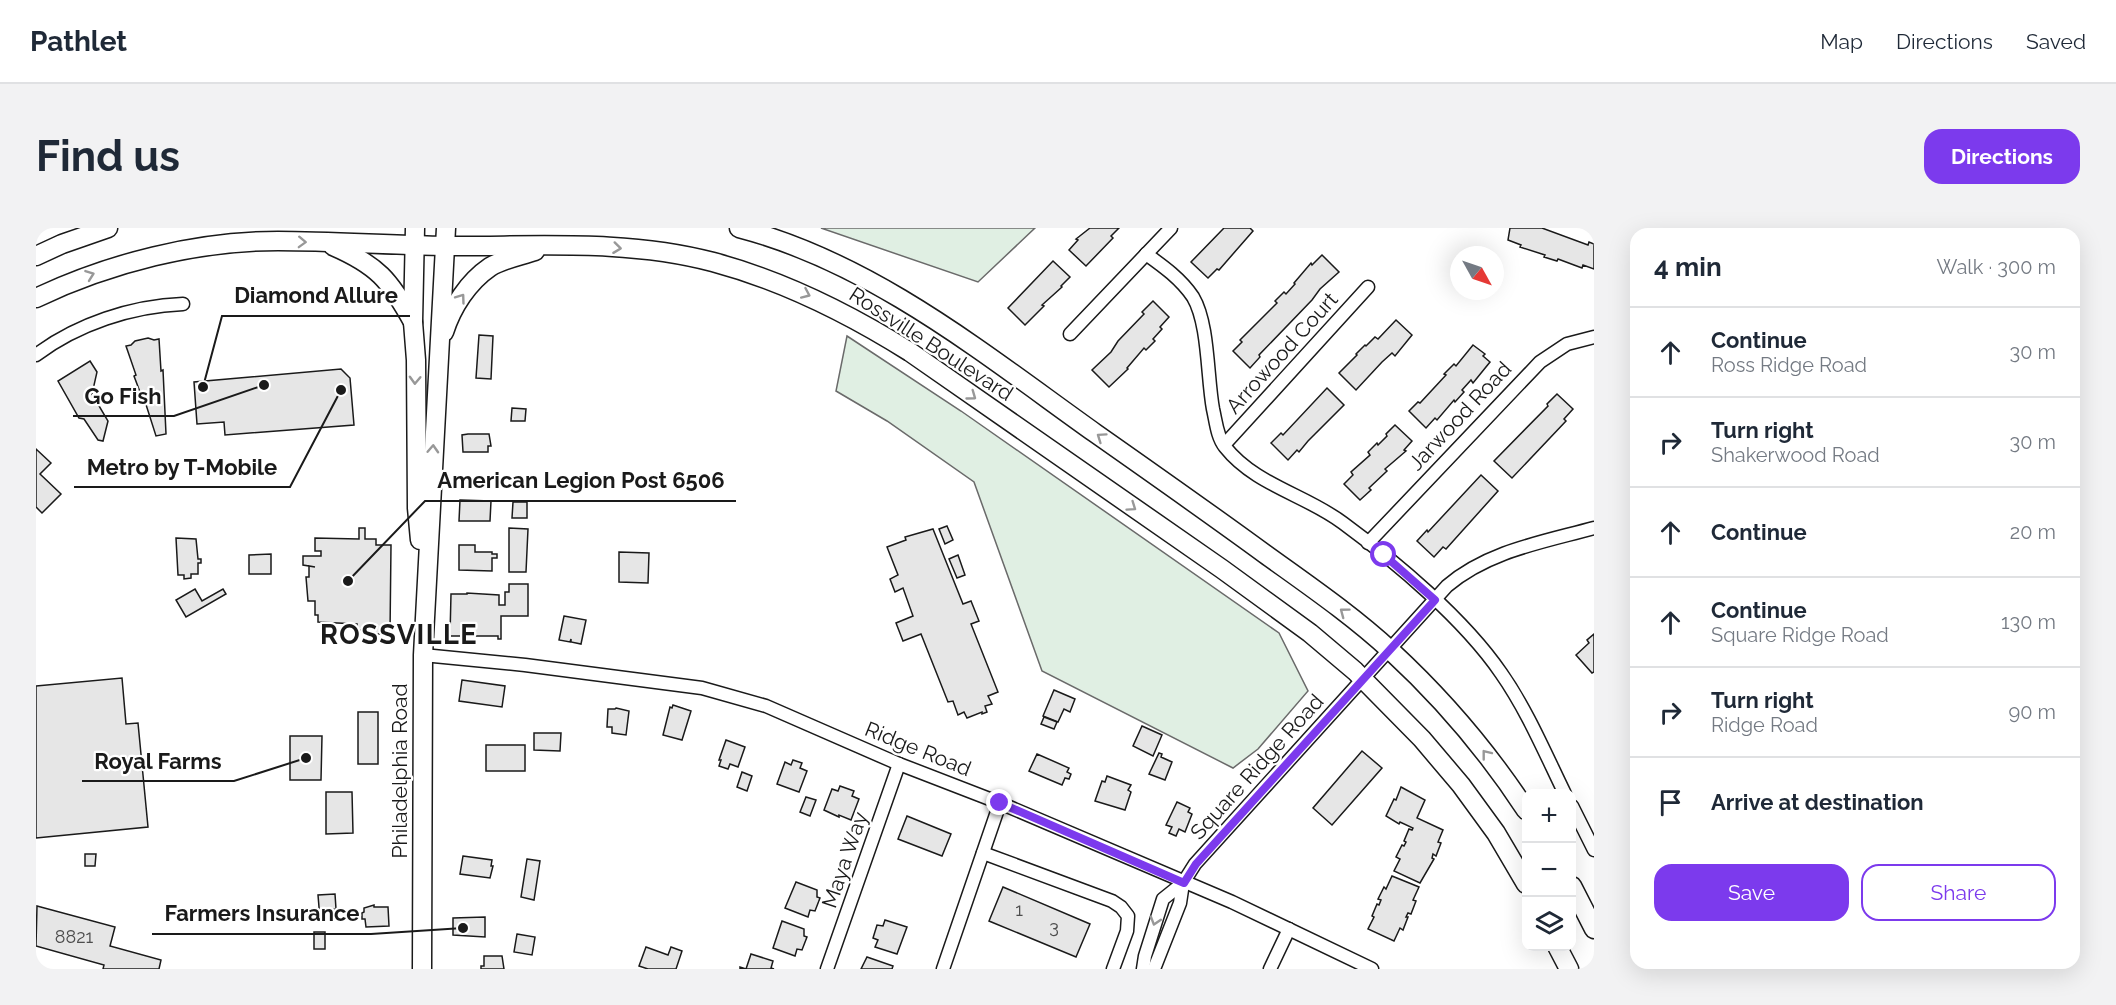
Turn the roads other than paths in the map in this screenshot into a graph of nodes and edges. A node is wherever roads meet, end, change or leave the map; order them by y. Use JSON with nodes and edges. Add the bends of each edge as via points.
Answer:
{"nodes":[{"id":1,"x":108,"y":228,"type":"edge"},
{"id":2,"x":739,"y":228,"type":"edge"},
{"id":3,"x":1171,"y":228,"type":"edge"},
{"id":4,"x":415,"y":236,"type":"edge"},
{"id":5,"x":445,"y":237,"type":"edge"},
{"id":6,"x":326,"y":243,"type":"junction"},
{"id":7,"x":559,"y":244,"type":"junction"},
{"id":8,"x":1146,"y":254,"type":"junction"},
{"id":9,"x":36,"y":256,"type":"edge"},
{"id":10,"x":1368,"y":287,"type":"dead end"},
{"id":11,"x":36,"y":298,"type":"edge"},
{"id":12,"x":183,"y":304,"type":"dead end"},
{"id":13,"x":413,"y":322,"type":"junction"},
{"id":14,"x":1070,"y":334,"type":"dead end"},
{"id":15,"x":1594,"y":337,"type":"edge"},
{"id":16,"x":438,"y":351,"type":"junction"},
{"id":17,"x":36,"y":355,"type":"edge"},
{"id":18,"x":1224,"y":445,"type":"junction"},
{"id":19,"x":1594,"y":528,"type":"edge"},
{"id":20,"x":1368,"y":543,"type":"junction"},
{"id":21,"x":427,"y":574,"type":"junction"},
{"id":22,"x":1435,"y":600,"type":"junction"},
{"id":23,"x":1389,"y":650,"type":"junction"},
{"id":24,"x":423,"y":655,"type":"junction"},
{"id":25,"x":1363,"y":679,"type":"junction"},
{"id":26,"x":899,"y":764,"type":"junction"},
{"id":27,"x":1562,"y":789,"type":"edge"},
{"id":28,"x":1000,"y":803,"type":"junction"},
{"id":29,"x":1522,"y":803,"type":"edge"},
{"id":30,"x":1576,"y":814,"type":"edge"},
{"id":31,"x":1594,"y":850,"type":"edge"},
{"id":32,"x":983,"y":853,"type":"junction"},
{"id":33,"x":1522,"y":876,"type":"edge"},
{"id":34,"x":1184,"y":883,"type":"junction"},
{"id":35,"x":1576,"y":894,"type":"edge"},
{"id":36,"x":1290,"y":929,"type":"junction"},
{"id":37,"x":1594,"y":929,"type":"edge"},
{"id":38,"x":1560,"y":951,"type":"edge"},
{"id":39,"x":422,"y":969,"type":"edge"},
{"id":40,"x":827,"y":969,"type":"edge"},
{"id":41,"x":943,"y":969,"type":"edge"},
{"id":42,"x":1113,"y":969,"type":"edge"},
{"id":43,"x":1143,"y":969,"type":"edge"},
{"id":44,"x":1154,"y":969,"type":"edge"},
{"id":45,"x":1270,"y":969,"type":"edge"},
{"id":46,"x":1372,"y":969,"type":"edge"},
{"id":47,"x":1569,"y":969,"type":"edge"}],
"edges":[{"from":1,"to":9,"type":"main road"},
{"from":23,"to":2,"type":"main road","name":"Rossville Boulevard","one_way":true,"via":[[1272,559],[922,312],[831,261]]},
{"from":3,"to":8,"type":"street"},
{"from":4,"to":5,"type":"main road","name":"Rossville Boulevard"},
{"from":4,"to":6,"type":"main road","name":"Rossville Boulevard"},
{"from":4,"to":13,"type":"main road","name":"Philadelphia Road"},
{"from":5,"to":7,"type":"main road","name":"Rossville Boulevard"},
{"from":5,"to":16,"type":"main road","name":"Philadelphia Road"},
{"from":11,"to":6,"type":"main road","name":"Rossville Boulevard","one_way":true,"via":[[104,270],[187,250],[237,243]]},
{"from":6,"to":13,"type":"main road","via":[[378,271]]},
{"from":16,"to":7,"type":"main road","one_way":true,"via":[[453,309],[474,281],[502,261]]},
{"from":7,"to":25,"type":"main road","name":"Rossville Boulevard","one_way":true,"via":[[712,261],[800,291],[850,316],[910,352],[1183,541],[1310,633]]},
{"from":8,"to":14,"type":"street"},
{"from":8,"to":18,"type":"street","via":[[1187,289],[1198,310],[1212,405]]},
{"from":10,"to":18,"type":"street","name":"Arrowood Court"},
{"from":12,"to":17,"type":"street","via":[[161,305],[103,320],[67,335]]},
{"from":13,"to":21,"type":"main road","name":"Philadelphia Road","one_way":true,"via":[[417,515]]},
{"from":15,"to":20,"type":"street","name":"Jarwood Road","via":[[1567,344],[1540,362]]},
{"from":21,"to":16,"type":"main road","name":"Philadelphia Road","one_way":true},
{"from":18,"to":20,"type":"street","via":[[1247,468],[1342,521]]},
{"from":19,"to":22,"type":"street","name":"Square Ridge Road","via":[[1489,559],[1461,574]]},
{"from":20,"to":22,"type":"street"},
{"from":21,"to":24,"type":"main road","name":"Philadelphia Road"},
{"from":22,"to":23,"type":"street","name":"Square Ridge Road"},
{"from":22,"to":27,"type":"street","via":[[1501,673]]},
{"from":23,"to":25,"type":"street","name":"Square Ridge Road"},
{"from":29,"to":23,"type":"main road","name":"Rossville Boulevard","one_way":true,"via":[[1453,714]]},
{"from":24,"to":26,"type":"street","name":"Ridge Road","via":[[525,664],[702,688],[766,706]]},
{"from":24,"to":39,"type":"main road","name":"Philadelphia Road"},
{"from":25,"to":33,"type":"main road","name":"Rossville Boulevard","via":[[1461,785]]},
{"from":25,"to":34,"type":"street","name":"Square Ridge Road","via":[[1196,864]]},
{"from":26,"to":28,"type":"street","name":"Ridge Road"},
{"from":26,"to":40,"type":"street","name":"Maya Way"},
{"from":28,"to":32,"type":"street"},
{"from":28,"to":34,"type":"street","name":"Ridge Road"},
{"from":30,"to":31,"type":"street"},
{"from":32,"to":41,"type":"street"},
{"from":32,"to":42,"type":"street","via":[[1121,907],[1128,916],[1127,931]]},
{"from":34,"to":36,"type":"street","name":"Ridge Road"},
{"from":34,"to":43,"type":"street","name":"Square Ridge Road","one_way":true,"via":[[1163,899]]},
{"from":34,"to":44,"type":"street","name":"Square Ridge Road"},
{"from":35,"to":37,"type":"main road"},
{"from":36,"to":45,"type":"street"},
{"from":36,"to":46,"type":"street","name":"Ridge Road"},
{"from":38,"to":47,"type":"main road"}]}
